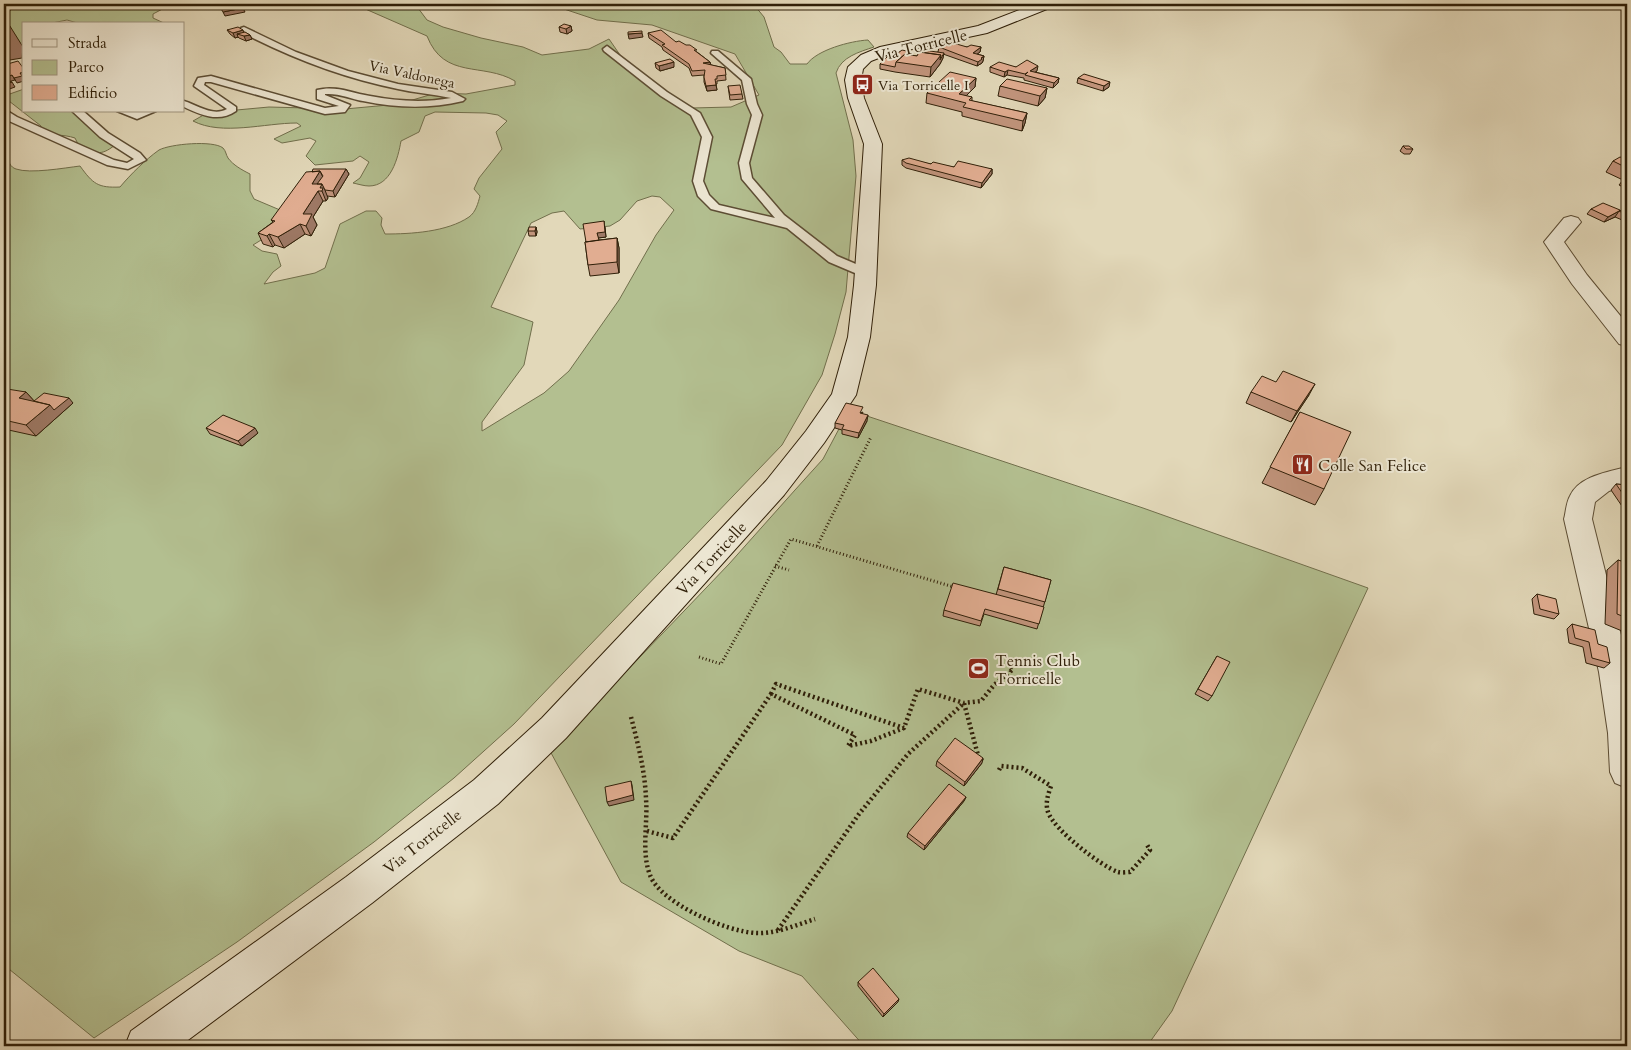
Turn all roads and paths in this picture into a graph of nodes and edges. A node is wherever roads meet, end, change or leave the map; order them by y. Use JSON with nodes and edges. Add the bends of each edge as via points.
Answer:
{"nodes":[{"id":1,"x":1047,"y":4,"type":"edge"},
{"id":2,"x":244,"y":30,"type":"edge"},
{"id":3,"x":607,"y":50,"type":"dead end"},
{"id":4,"x":715,"y":53,"type":"dead end"},
{"id":5,"x":185,"y":104,"type":"edge"},
{"id":6,"x":4,"y":112,"type":"edge"},
{"id":7,"x":78,"y":112,"type":"edge"},
{"id":8,"x":125,"y":112,"type":"edge"},
{"id":9,"x":148,"y":112,"type":"edge"},
{"id":10,"x":1571,"y":222,"type":"dead end"},
{"id":11,"x":791,"y":226,"type":"junction"},
{"id":12,"x":866,"y":272,"type":"junction"},
{"id":13,"x":1627,"y":339,"type":"edge"},
{"id":14,"x":871,"y":437,"type":"dead end"},
{"id":15,"x":1627,"y":476,"type":"edge"},
{"id":16,"x":816,"y":546,"type":"junction"},
{"id":17,"x":775,"y":566,"type":"junction"},
{"id":18,"x":789,"y":570,"type":"dead end"},
{"id":19,"x":958,"y":588,"type":"edge"},
{"id":20,"x":699,"y":657,"type":"dead end"},
{"id":21,"x":1014,"y":660,"type":"dead end"},
{"id":22,"x":770,"y":694,"type":"junction"},
{"id":23,"x":964,"y":703,"type":"junction"},
{"id":24,"x":631,"y":717,"type":"dead end"},
{"id":25,"x":904,"y":728,"type":"junction"},
{"id":26,"x":984,"y":762,"type":"edge"},
{"id":27,"x":999,"y":770,"type":"dead end"},
{"id":28,"x":1627,"y":772,"type":"edge"},
{"id":29,"x":647,"y":831,"type":"junction"},
{"id":30,"x":1146,"y":843,"type":"dead end"},
{"id":31,"x":815,"y":919,"type":"dead end"},
{"id":32,"x":778,"y":930,"type":"junction"},
{"id":33,"x":146,"y":1046,"type":"edge"}],
"edges":[{"from":1,"to":12,"type":"street","name":"Via Torricelle","via":[[982,30],[885,50],[866,58],[856,67],[853,80],[856,98],[873,144]]},
{"from":2,"to":5,"type":"lane","name":"Via Valdonega","via":[[268,44],[355,76],[460,99],[444,103],[392,102],[361,98],[331,89],[320,92],[320,96],[345,105],[342,110],[326,111],[211,79],[201,80],[200,86],[233,109],[228,114],[216,116]]},
{"from":3,"to":11,"type":"lane","via":[[664,94],[695,112],[707,137],[698,181],[704,196],[715,207]]},
{"from":4,"to":11,"type":"lane","via":[[746,79],[757,115],[744,163],[747,179]]},
{"from":6,"to":7,"type":"lane","via":[[111,163],[128,166],[141,160],[104,135]]},
{"from":8,"to":9,"type":"lane","via":[[137,116]]},
{"from":10,"to":13,"type":"street","via":[[1554,242],[1580,282]]},
{"from":11,"to":12,"type":"lane","via":[[833,259]]},
{"from":12,"to":33,"type":"street","name":"Via Torricelle","via":[[859,337],[844,395],[775,488],[560,721],[486,792],[343,902]]},
{"from":14,"to":16,"type":"path"},
{"from":15,"to":28,"type":"street","via":[[1600,484],[1582,498],[1578,519],[1615,672]]},
{"from":16,"to":17,"type":"path","via":[[791,539]]},
{"from":16,"to":19,"type":"path"},
{"from":17,"to":18,"type":"path"},
{"from":17,"to":20,"type":"path","via":[[721,664]]},
{"from":21,"to":23,"type":"path","via":[[1012,670],[981,701]]},
{"from":22,"to":25,"type":"path","via":[[776,684]]},
{"from":22,"to":25,"type":"path","via":[[855,735],[848,746],[877,741]]},
{"from":22,"to":29,"type":"path","via":[[673,838]]},
{"from":23,"to":25,"type":"path","via":[[918,689]]},
{"from":23,"to":26,"type":"path","via":[[979,759]]},
{"from":23,"to":32,"type":"path","via":[[908,754],[859,814]]},
{"from":24,"to":29,"type":"path","via":[[644,763]]},
{"from":27,"to":30,"type":"path","via":[[1001,766],[1010,764],[1022,767],[1051,786],[1046,808],[1051,822],[1063,834],[1119,872],[1130,872],[1140,862],[1150,850]]},
{"from":29,"to":32,"type":"path","via":[[650,876],[665,893],[720,925],[755,933]]},
{"from":31,"to":32,"type":"path"}]}
